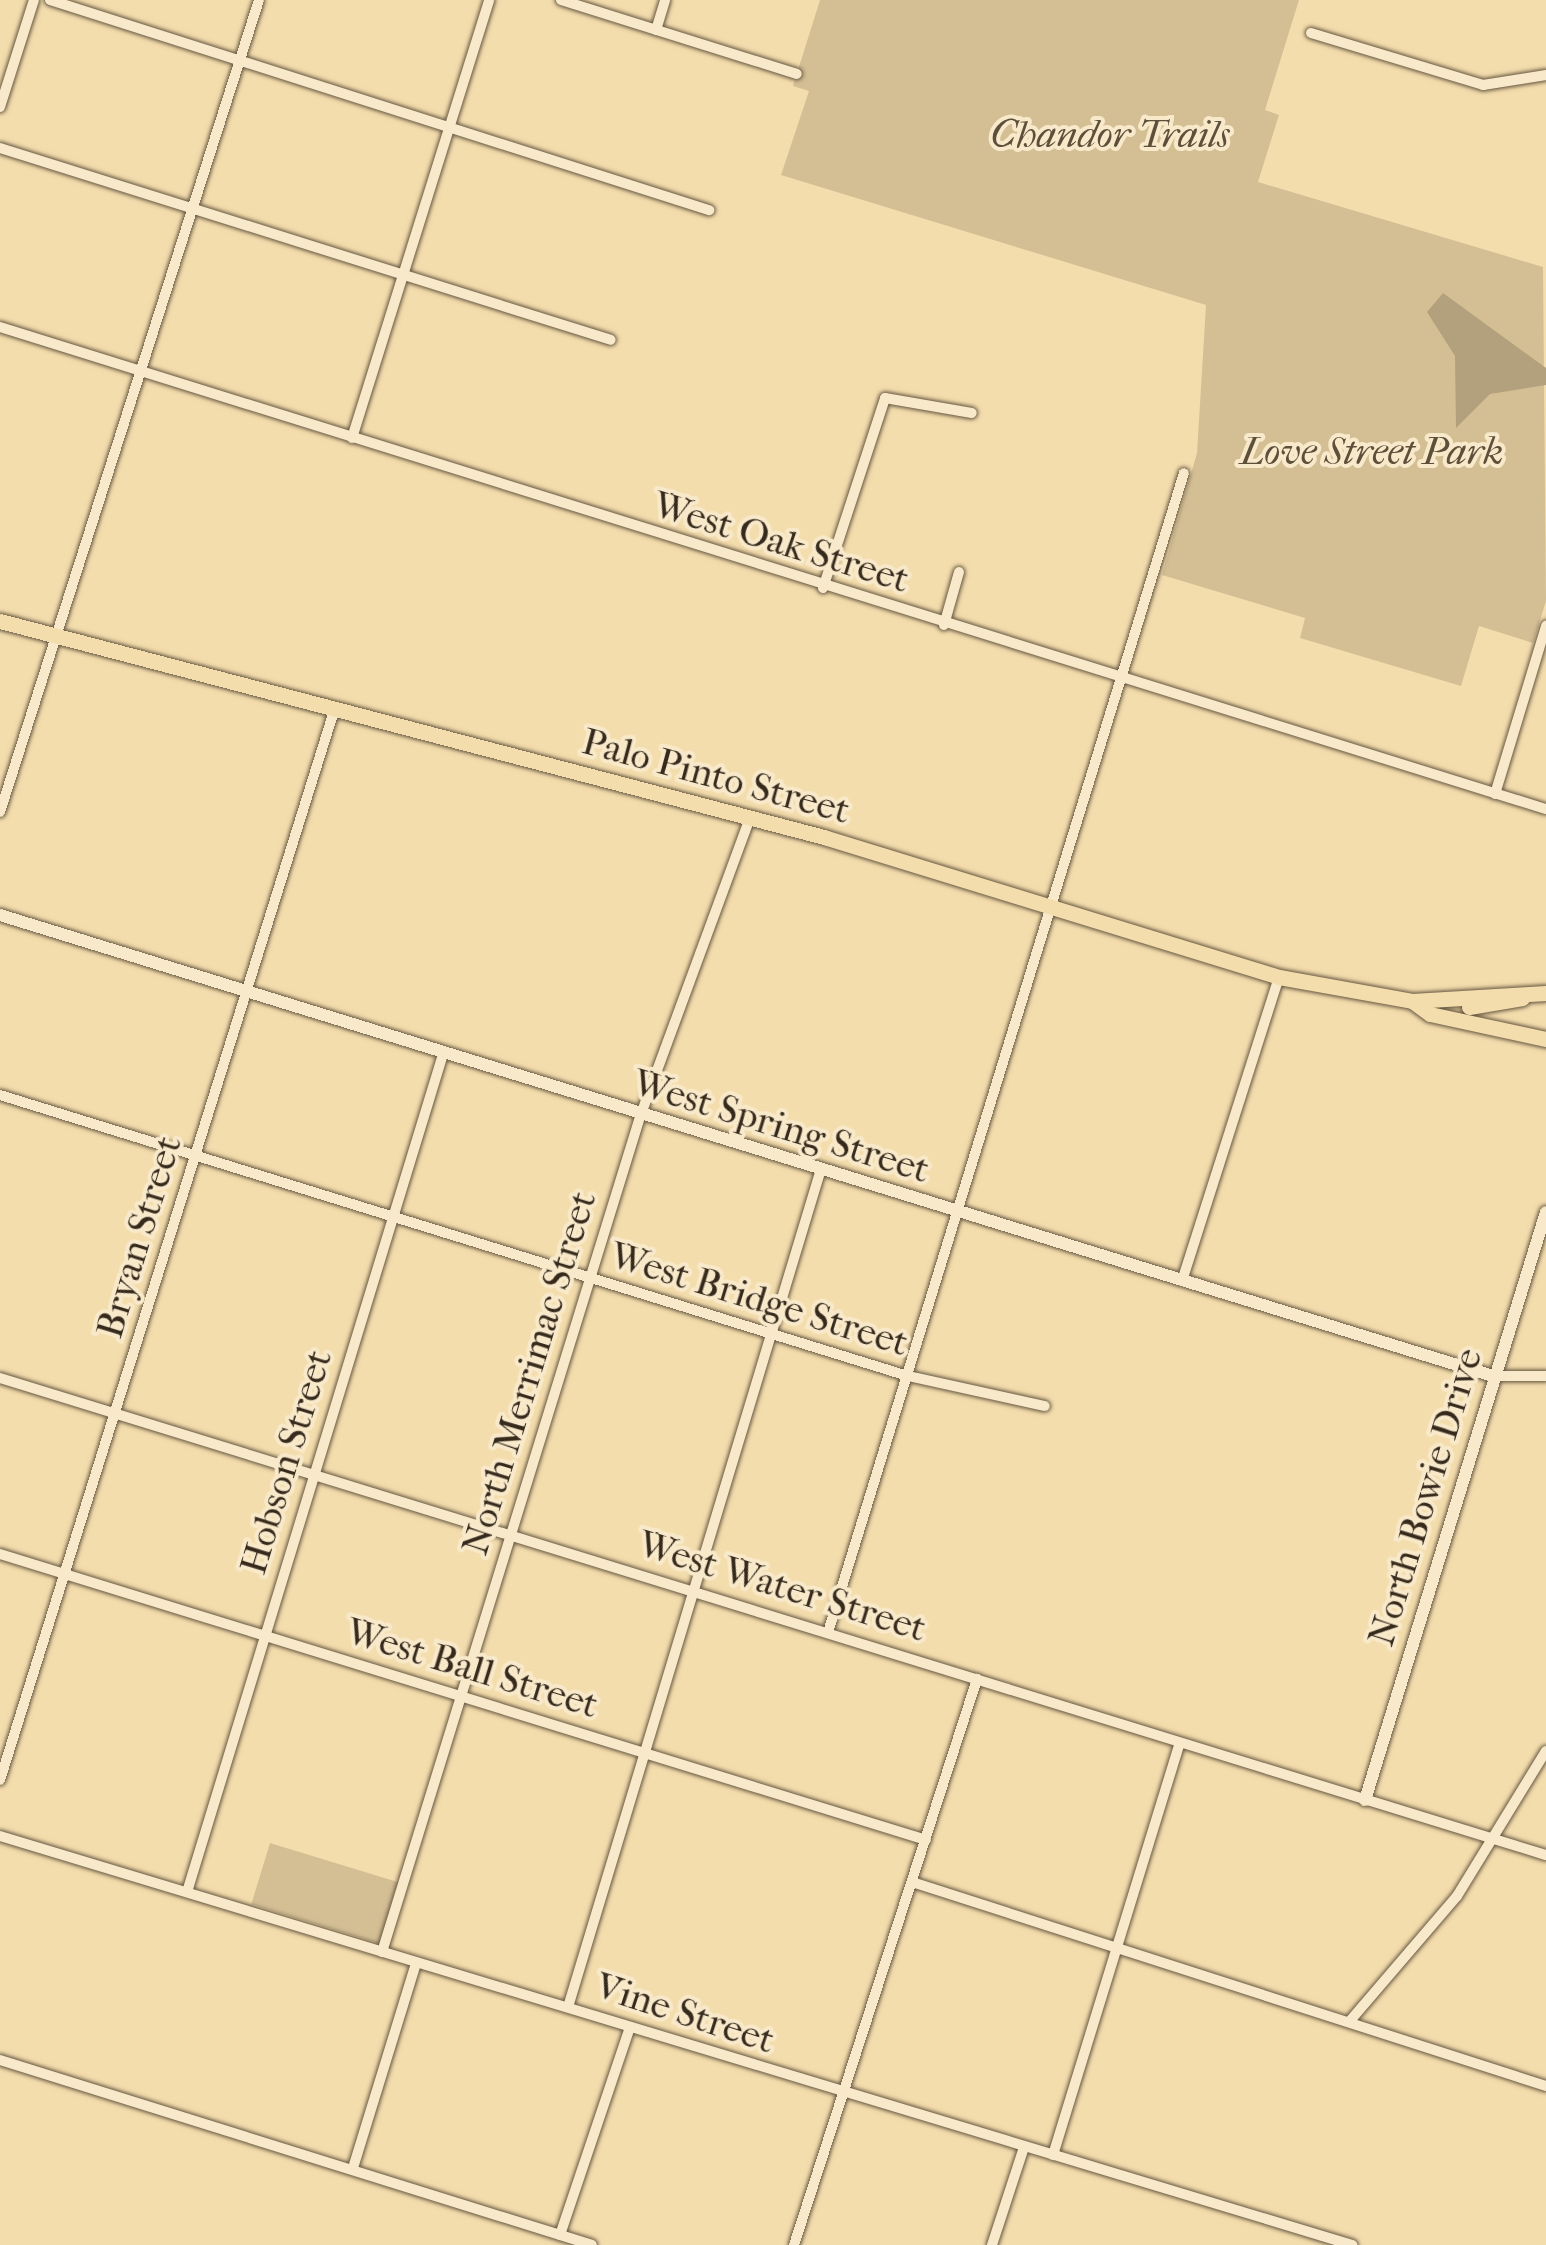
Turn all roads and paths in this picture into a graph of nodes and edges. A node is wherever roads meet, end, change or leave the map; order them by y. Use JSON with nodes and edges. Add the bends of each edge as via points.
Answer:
{"nodes":[{"id":1,"x":34,"y":0,"type":"edge"},
{"id":2,"x":50,"y":0,"type":"edge"},
{"id":3,"x":259,"y":0,"type":"edge"},
{"id":4,"x":489,"y":0,"type":"edge"},
{"id":5,"x":561,"y":0,"type":"edge"},
{"id":6,"x":665,"y":0,"type":"edge"},
{"id":7,"x":656,"y":30,"type":"junction"},
{"id":8,"x":1311,"y":33,"type":"dead end"},
{"id":9,"x":239,"y":60,"type":"junction"},
{"id":10,"x":798,"y":74,"type":"dead end"},
{"id":11,"x":1546,"y":75,"type":"edge"},
{"id":12,"x":0,"y":108,"type":"edge"},
{"id":13,"x":451,"y":128,"type":"junction"},
{"id":14,"x":0,"y":148,"type":"edge"},
{"id":15,"x":192,"y":208,"type":"junction"},
{"id":16,"x":709,"y":210,"type":"dead end"},
{"id":17,"x":405,"y":275,"type":"junction"},
{"id":18,"x":0,"y":327,"type":"edge"},
{"id":19,"x":611,"y":340,"type":"dead end"},
{"id":20,"x":144,"y":372,"type":"junction"},
{"id":21,"x":972,"y":413,"type":"dead end"},
{"id":22,"x":352,"y":438,"type":"junction"},
{"id":23,"x":1184,"y":474,"type":"dead end"},
{"id":24,"x":959,"y":572,"type":"dead end"},
{"id":25,"x":823,"y":588,"type":"junction"},
{"id":26,"x":0,"y":620,"type":"edge"},
{"id":27,"x":944,"y":625,"type":"junction"},
{"id":28,"x":1545,"y":630,"type":"edge"},
{"id":29,"x":56,"y":638,"type":"junction"},
{"id":30,"x":1122,"y":681,"type":"junction"},
{"id":31,"x":334,"y":711,"type":"junction"},
{"id":32,"x":1495,"y":794,"type":"junction"},
{"id":33,"x":1546,"y":808,"type":"edge"},
{"id":34,"x":0,"y":812,"type":"edge"},
{"id":35,"x":750,"y":817,"type":"junction"},
{"id":36,"x":1055,"y":905,"type":"junction"},
{"id":37,"x":0,"y":915,"type":"edge"},
{"id":38,"x":1279,"y":977,"type":"junction"},
{"id":39,"x":246,"y":990,"type":"junction"},
{"id":40,"x":1538,"y":994,"type":"edge"},
{"id":41,"x":1412,"y":1002,"type":"junction"},
{"id":42,"x":1468,"y":1008,"type":"junction"},
{"id":43,"x":1546,"y":1038,"type":"edge"},
{"id":44,"x":444,"y":1050,"type":"junction"},
{"id":45,"x":0,"y":1095,"type":"edge"},
{"id":46,"x":641,"y":1114,"type":"junction"},
{"id":47,"x":196,"y":1156,"type":"junction"},
{"id":48,"x":821,"y":1169,"type":"junction"},
{"id":49,"x":957,"y":1212,"type":"junction"},
{"id":50,"x":1546,"y":1212,"type":"edge"},
{"id":51,"x":393,"y":1216,"type":"junction"},
{"id":52,"x":589,"y":1278,"type":"junction"},
{"id":53,"x":1182,"y":1280,"type":"junction"},
{"id":54,"x":773,"y":1334,"type":"junction"},
{"id":55,"x":908,"y":1376,"type":"junction"},
{"id":56,"x":1492,"y":1376,"type":"junction"},
{"id":57,"x":1546,"y":1376,"type":"edge"},
{"id":58,"x":0,"y":1378,"type":"edge"},
{"id":59,"x":1045,"y":1406,"type":"dead end"},
{"id":60,"x":116,"y":1415,"type":"junction"},
{"id":61,"x":312,"y":1476,"type":"junction"},
{"id":62,"x":510,"y":1535,"type":"junction"},
{"id":63,"x":0,"y":1554,"type":"edge"},
{"id":64,"x":65,"y":1575,"type":"junction"},
{"id":65,"x":695,"y":1590,"type":"junction"},
{"id":66,"x":829,"y":1629,"type":"junction"},
{"id":67,"x":264,"y":1636,"type":"junction"},
{"id":68,"x":977,"y":1679,"type":"junction"},
{"id":69,"x":461,"y":1696,"type":"junction"},
{"id":70,"x":1180,"y":1743,"type":"junction"},
{"id":71,"x":1546,"y":1752,"type":"edge"},
{"id":72,"x":646,"y":1754,"type":"junction"},
{"id":73,"x":0,"y":1780,"type":"edge"},
{"id":74,"x":1365,"y":1800,"type":"junction"},
{"id":75,"x":0,"y":1836,"type":"edge"},
{"id":76,"x":926,"y":1840,"type":"junction"},
{"id":77,"x":1492,"y":1841,"type":"junction"},
{"id":78,"x":1544,"y":1852,"type":"edge"},
{"id":79,"x":912,"y":1882,"type":"junction"},
{"id":80,"x":187,"y":1892,"type":"junction"},
{"id":81,"x":1116,"y":1951,"type":"junction"},
{"id":82,"x":382,"y":1952,"type":"junction"},
{"id":83,"x":416,"y":1963,"type":"junction"},
{"id":84,"x":568,"y":2007,"type":"junction"},
{"id":85,"x":1350,"y":2022,"type":"junction"},
{"id":86,"x":628,"y":2030,"type":"junction"},
{"id":87,"x":0,"y":2060,"type":"edge"},
{"id":88,"x":1546,"y":2086,"type":"edge"},
{"id":89,"x":846,"y":2097,"type":"junction"},
{"id":90,"x":1024,"y":2147,"type":"junction"},
{"id":91,"x":1053,"y":2155,"type":"junction"},
{"id":92,"x":353,"y":2168,"type":"junction"},
{"id":93,"x":560,"y":2235,"type":"junction"},
{"id":94,"x":592,"y":2245,"type":"edge"},
{"id":95,"x":794,"y":2245,"type":"edge"},
{"id":96,"x":992,"y":2245,"type":"edge"},
{"id":97,"x":1352,"y":2245,"type":"edge"}],
"edges":[{"from":1,"to":12,"type":"street"},
{"from":2,"to":9,"type":"street"},
{"from":3,"to":9,"type":"street"},
{"from":4,"to":13,"type":"street"},
{"from":5,"to":7,"type":"street"},
{"from":6,"to":7,"type":"street"},
{"from":7,"to":10,"type":"street"},
{"from":8,"to":11,"type":"street","via":[[1483,85]]},
{"from":9,"to":13,"type":"street"},
{"from":9,"to":15,"type":"street"},
{"from":13,"to":16,"type":"street"},
{"from":13,"to":17,"type":"street"},
{"from":14,"to":15,"type":"street"},
{"from":15,"to":17,"type":"street"},
{"from":15,"to":20,"type":"street"},
{"from":17,"to":19,"type":"street"},
{"from":17,"to":22,"type":"street"},
{"from":18,"to":20,"type":"street","name":"West Oak Street"},
{"from":20,"to":22,"type":"street","name":"West Oak Street"},
{"from":20,"to":29,"type":"street"},
{"from":21,"to":25,"type":"street","via":[[885,398]]},
{"from":22,"to":25,"type":"street","name":"West Oak Street"},
{"from":23,"to":30,"type":"street"},
{"from":24,"to":27,"type":"street"},
{"from":25,"to":27,"type":"street","name":"West Oak Street"},
{"from":26,"to":29,"type":"main road","name":"Palo Pinto Street"},
{"from":27,"to":30,"type":"street","name":"West Oak Street"},
{"from":28,"to":32,"type":"street"},
{"from":29,"to":31,"type":"main road","name":"Palo Pinto Street"},
{"from":29,"to":34,"type":"street"},
{"from":30,"to":32,"type":"street","name":"West Oak Street"},
{"from":30,"to":36,"type":"street"},
{"from":31,"to":35,"type":"main road","name":"Palo Pinto Street"},
{"from":31,"to":39,"type":"street","name":"Bryan Street"},
{"from":32,"to":33,"type":"street","name":"West Oak Street"},
{"from":35,"to":36,"type":"main road","name":"Palo Pinto Street"},
{"from":35,"to":46,"type":"street","name":"North Merrimac Street"},
{"from":36,"to":38,"type":"main road","name":"Palo Pinto Street"},
{"from":36,"to":49,"type":"street"},
{"from":37,"to":39,"type":"street","name":"West Spring Street"},
{"from":38,"to":41,"type":"main road","name":"Palo Pinto Street"},
{"from":38,"to":53,"type":"street"},
{"from":39,"to":44,"type":"street","name":"West Spring Street"},
{"from":39,"to":47,"type":"street","name":"Bryan Street"},
{"from":40,"to":42,"type":"main road","name":"Palo Pinto Street"},
{"from":41,"to":42,"type":"main road","name":"Palo Pinto Street"},
{"from":41,"to":42,"type":"main road","name":"Palo Pinto Street"},
{"from":42,"to":43,"type":"main road","name":"Palo Pinto Street"},
{"from":44,"to":46,"type":"street","name":"West Spring Street"},
{"from":44,"to":51,"type":"street","name":"Hobson Street"},
{"from":45,"to":47,"type":"street","name":"West Bridge Street"},
{"from":46,"to":48,"type":"street","name":"West Spring Street"},
{"from":46,"to":52,"type":"street","name":"North Merrimac Street"},
{"from":47,"to":51,"type":"street","name":"West Bridge Street"},
{"from":47,"to":60,"type":"street","name":"Bryan Street"},
{"from":48,"to":49,"type":"street","name":"West Spring Street"},
{"from":48,"to":54,"type":"street"},
{"from":49,"to":53,"type":"street","name":"West Spring Street"},
{"from":49,"to":55,"type":"street"},
{"from":50,"to":56,"type":"street","name":"North Bowie Drive"},
{"from":51,"to":52,"type":"street","name":"West Bridge Street"},
{"from":51,"to":61,"type":"street","name":"Hobson Street"},
{"from":52,"to":54,"type":"street","name":"West Bridge Street"},
{"from":52,"to":62,"type":"street","name":"North Merrimac Street"},
{"from":53,"to":56,"type":"street","name":"West Spring Street"},
{"from":54,"to":55,"type":"street","name":"West Bridge Street"},
{"from":54,"to":65,"type":"street"},
{"from":55,"to":59,"type":"street","name":"West Bridge Street"},
{"from":55,"to":66,"type":"street"},
{"from":56,"to":57,"type":"street","name":"West Spring Street"},
{"from":56,"to":74,"type":"street","name":"North Bowie Drive"},
{"from":58,"to":60,"type":"street","name":"West Water Street"},
{"from":60,"to":61,"type":"street","name":"West Water Street"},
{"from":60,"to":64,"type":"street","name":"Bryan Street"},
{"from":61,"to":62,"type":"street","name":"West Water Street"},
{"from":61,"to":67,"type":"street","name":"Hobson Street"},
{"from":62,"to":65,"type":"street","name":"West Water Street"},
{"from":62,"to":69,"type":"street","name":"North Merrimac Street"},
{"from":63,"to":64,"type":"street","name":"West Ball Street"},
{"from":64,"to":67,"type":"street","name":"West Ball Street"},
{"from":64,"to":73,"type":"street","name":"Bryan Street"},
{"from":65,"to":66,"type":"street","name":"West Water Street"},
{"from":65,"to":72,"type":"street"},
{"from":66,"to":68,"type":"street","name":"West Water Street"},
{"from":67,"to":69,"type":"street","name":"West Ball Street"},
{"from":67,"to":80,"type":"street","name":"Hobson Street"},
{"from":68,"to":70,"type":"street","name":"West Water Street"},
{"from":68,"to":76,"type":"street"},
{"from":69,"to":72,"type":"street","name":"West Ball Street"},
{"from":69,"to":82,"type":"street","name":"North Merrimac Street"},
{"from":70,"to":74,"type":"street","name":"West Water Street"},
{"from":70,"to":81,"type":"street"},
{"from":71,"to":77,"type":"street"},
{"from":72,"to":76,"type":"street","name":"West Ball Street"},
{"from":72,"to":84,"type":"street"},
{"from":74,"to":77,"type":"street","name":"West Water Street"},
{"from":75,"to":80,"type":"street","name":"Vine Street"},
{"from":76,"to":79,"type":"street"},
{"from":77,"to":78,"type":"street","name":"West Water Street"},
{"from":77,"to":85,"type":"street","via":[[1425,1941]]},
{"from":79,"to":81,"type":"street"},
{"from":79,"to":89,"type":"street"},
{"from":80,"to":82,"type":"street","name":"Vine Street"},
{"from":81,"to":85,"type":"street"},
{"from":81,"to":91,"type":"street"},
{"from":82,"to":83,"type":"street","name":"Vine Street"},
{"from":83,"to":84,"type":"street","name":"Vine Street"},
{"from":83,"to":92,"type":"street"},
{"from":84,"to":86,"type":"street","name":"Vine Street"},
{"from":85,"to":88,"type":"street"},
{"from":86,"to":89,"type":"street","name":"Vine Street"},
{"from":86,"to":93,"type":"street"},
{"from":87,"to":92,"type":"street"},
{"from":89,"to":90,"type":"street","name":"Vine Street"},
{"from":89,"to":95,"type":"street"},
{"from":90,"to":91,"type":"street","name":"Vine Street"},
{"from":90,"to":96,"type":"street"},
{"from":91,"to":97,"type":"street","name":"Vine Street"},
{"from":92,"to":93,"type":"street"},
{"from":93,"to":94,"type":"street"}]}
